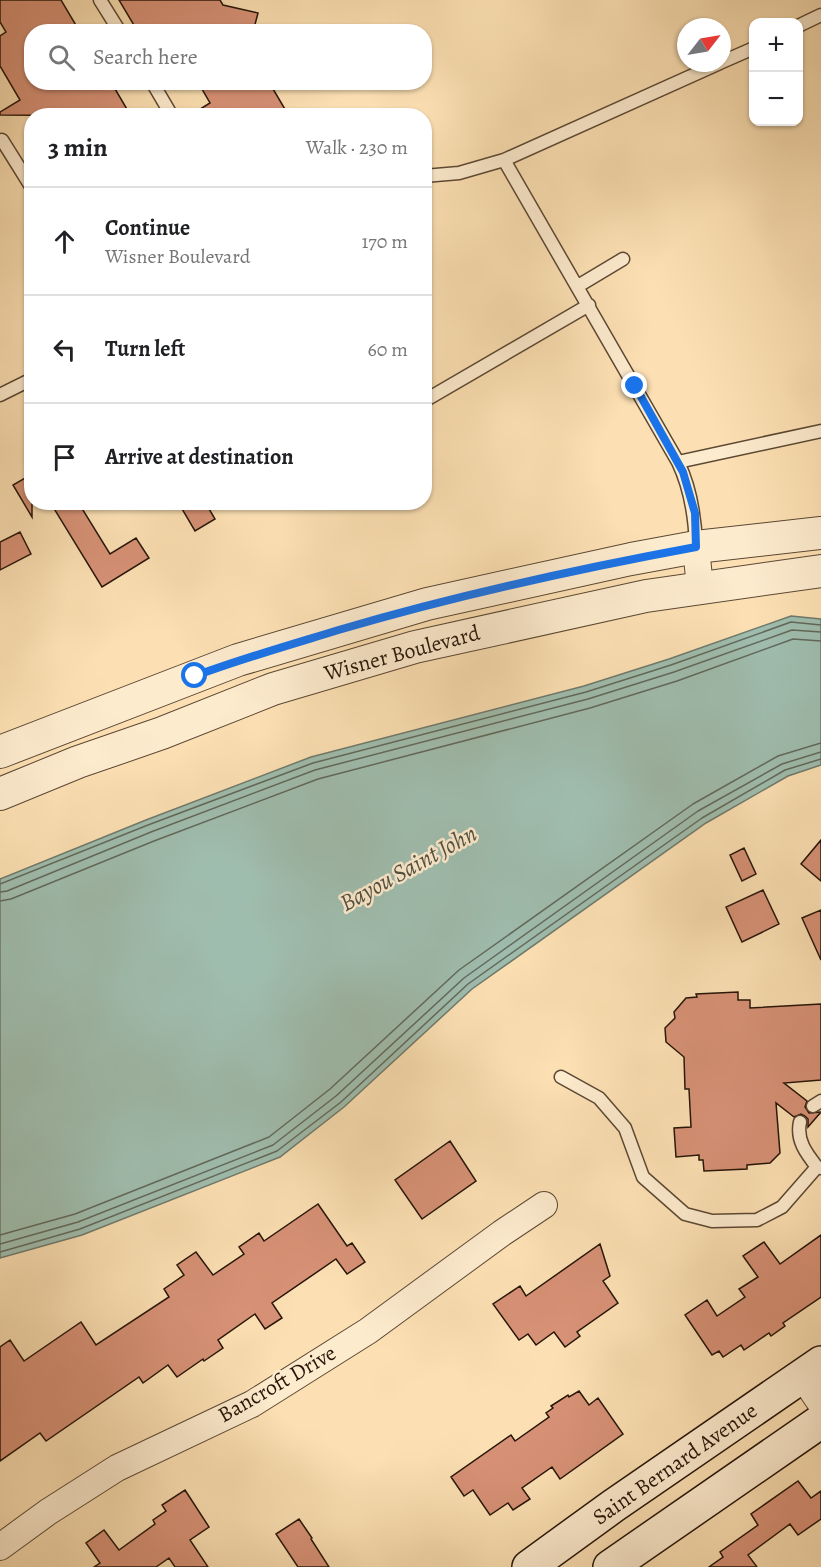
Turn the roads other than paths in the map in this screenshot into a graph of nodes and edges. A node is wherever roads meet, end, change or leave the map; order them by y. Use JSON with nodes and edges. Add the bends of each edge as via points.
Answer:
{"nodes":[{"id":1,"x":100,"y":0,"type":"edge"},
{"id":2,"x":821,"y":15,"type":"edge"},
{"id":3,"x":115,"y":24,"type":"edge"},
{"id":4,"x":803,"y":24,"type":"edge"},
{"id":5,"x":749,"y":50,"type":"edge"},
{"id":6,"x":731,"y":58,"type":"edge"},
{"id":7,"x":699,"y":72,"type":"edge"},
{"id":8,"x":157,"y":90,"type":"edge"},
{"id":9,"x":167,"y":108,"type":"edge"},
{"id":10,"x":3,"y":140,"type":"dead end"},
{"id":11,"x":504,"y":160,"type":"junction"},
{"id":12,"x":24,"y":175,"type":"edge"},
{"id":13,"x":432,"y":175,"type":"edge"},
{"id":14,"x":623,"y":259,"type":"dead end"},
{"id":15,"x":578,"y":286,"type":"junction"},
{"id":16,"x":589,"y":305,"type":"junction"},
{"id":17,"x":24,"y":383,"type":"edge"},
{"id":18,"x":0,"y":395,"type":"edge"},
{"id":19,"x":432,"y":396,"type":"edge"},
{"id":20,"x":821,"y":431,"type":"edge"},
{"id":21,"x":678,"y":462,"type":"junction"},
{"id":22,"x":821,"y":533,"type":"edge"},
{"id":23,"x":696,"y":547,"type":"junction"},
{"id":24,"x":821,"y":571,"type":"edge"},
{"id":25,"x":700,"y":588,"type":"junction"},
{"id":26,"x":0,"y":752,"type":"edge"},
{"id":27,"x":0,"y":794,"type":"edge"},
{"id":28,"x":561,"y":1077,"type":"dead end"},
{"id":29,"x":800,"y":1122,"type":"dead end"},
{"id":30,"x":819,"y":1168,"type":"edge"},
{"id":31,"x":544,"y":1204,"type":"dead end"},
{"id":32,"x":811,"y":1370,"type":"edge"},
{"id":33,"x":821,"y":1404,"type":"edge"},
{"id":34,"x":821,"y":1420,"type":"edge"},
{"id":35,"x":0,"y":1547,"type":"edge"},
{"id":36,"x":529,"y":1567,"type":"edge"},
{"id":37,"x":610,"y":1567,"type":"edge"}],
"edges":[{"from":1,"to":3,"type":"lane"},
{"from":2,"to":4,"type":"lane"},
{"from":5,"to":6,"type":"lane"},
{"from":7,"to":11,"type":"lane"},
{"from":8,"to":9,"type":"lane"},
{"from":10,"to":12,"type":"lane"},
{"from":11,"to":13,"type":"lane"},
{"from":11,"to":15,"type":"lane"},
{"from":14,"to":15,"type":"lane"},
{"from":15,"to":16,"type":"lane"},
{"from":16,"to":19,"type":"lane"},
{"from":16,"to":21,"type":"lane"},
{"from":17,"to":18,"type":"lane"},
{"from":20,"to":21,"type":"lane"},
{"from":21,"to":23,"type":"lane","via":[[695,513]]},
{"from":22,"to":23,"type":"street","name":"Wisner Boulevard"},
{"from":23,"to":25,"type":"street"},
{"from":23,"to":26,"type":"street","name":"Wisner Boulevard","via":[[405,611],[238,660]]},
{"from":24,"to":25,"type":"street","name":"Wisner Boulevard"},
{"from":25,"to":27,"type":"street","name":"Wisner Boulevard","via":[[634,598],[415,647],[273,689]]},
{"from":28,"to":30,"type":"lane","via":[[599,1098],[625,1128],[643,1177],[686,1214],[712,1221],[757,1220],[782,1207]]},
{"from":29,"to":30,"type":"lane","via":[[800,1141]]},
{"from":31,"to":35,"type":"street","name":"Bancroft Drive","via":[[368,1331],[252,1404],[117,1468]]},
{"from":32,"to":33,"type":"street"},
{"from":32,"to":36,"type":"main road","name":"Saint Bernard Avenue"},
{"from":34,"to":37,"type":"main road","name":"Saint Bernard Avenue"}]}
